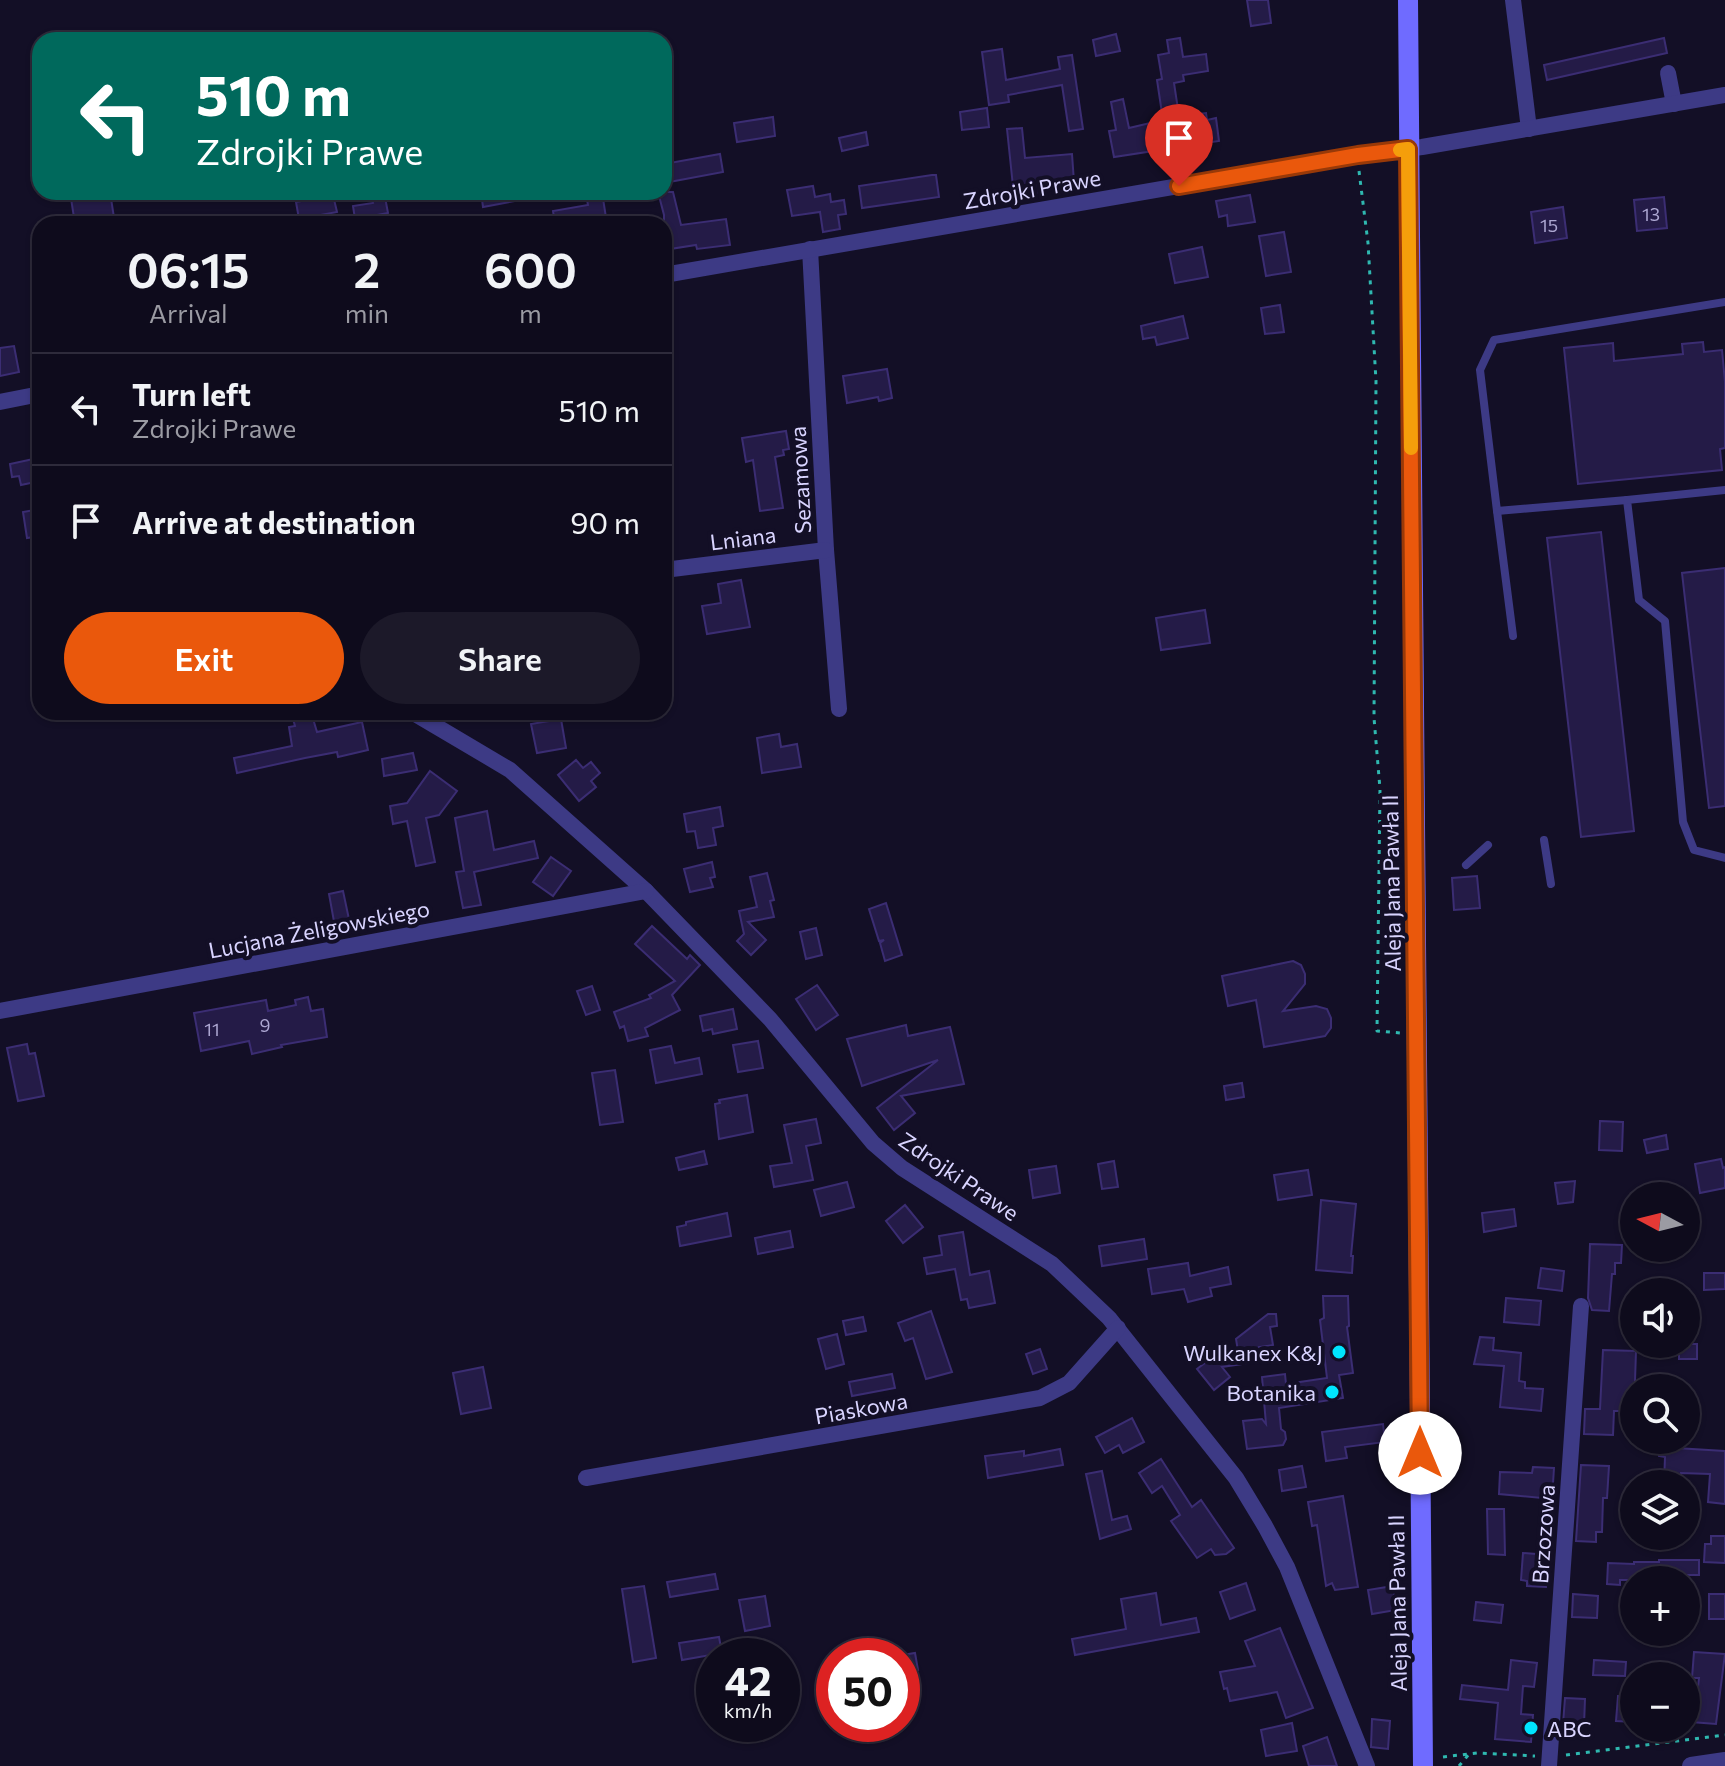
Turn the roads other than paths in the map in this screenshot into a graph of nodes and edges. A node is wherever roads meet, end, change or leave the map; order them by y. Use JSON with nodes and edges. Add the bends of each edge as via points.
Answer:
{"nodes":[{"id":1,"x":1408,"y":0,"type":"edge"},
{"id":2,"x":1513,"y":0,"type":"edge"},
{"id":3,"x":1668,"y":73,"type":"dead end"},
{"id":4,"x":1725,"y":95,"type":"edge"},
{"id":5,"x":1674,"y":104,"type":"junction"},
{"id":6,"x":1529,"y":129,"type":"junction"},
{"id":7,"x":1408,"y":149,"type":"junction"},
{"id":8,"x":810,"y":249,"type":"junction"},
{"id":9,"x":672,"y":274,"type":"edge"},
{"id":10,"x":1725,"y":302,"type":"edge"},
{"id":11,"x":32,"y":396,"type":"edge"},
{"id":12,"x":0,"y":402,"type":"edge"},
{"id":13,"x":1725,"y":490,"type":"edge"},
{"id":14,"x":1627,"y":500,"type":"junction"},
{"id":15,"x":1497,"y":511,"type":"junction"},
{"id":16,"x":826,"y":550,"type":"junction"},
{"id":17,"x":672,"y":569,"type":"edge"},
{"id":18,"x":1513,"y":636,"type":"dead end"},
{"id":19,"x":839,"y":709,"type":"dead end"},
{"id":20,"x":426,"y":720,"type":"edge"},
{"id":21,"x":1544,"y":840,"type":"dead end"},
{"id":22,"x":1488,"y":845,"type":"dead end"},
{"id":23,"x":1725,"y":858,"type":"edge"},
{"id":24,"x":1466,"y":865,"type":"dead end"},
{"id":25,"x":1551,"y":884,"type":"dead end"},
{"id":26,"x":646,"y":891,"type":"junction"},
{"id":27,"x":0,"y":1011,"type":"edge"},
{"id":28,"x":1581,"y":1306,"type":"dead end"},
{"id":29,"x":1118,"y":1328,"type":"junction"},
{"id":30,"x":586,"y":1478,"type":"dead end"},
{"id":31,"x":1725,"y":1761,"type":"edge"},
{"id":32,"x":1431,"y":1762,"type":"edge"},
{"id":33,"x":1550,"y":1762,"type":"edge"},
{"id":34,"x":1367,"y":1766,"type":"edge"},
{"id":35,"x":1691,"y":1766,"type":"edge"}],
"edges":[{"from":1,"to":7,"type":"main road","name":"Aleja Jana Pawła II"},
{"from":2,"to":6,"type":"street"},
{"from":3,"to":5,"type":"street"},
{"from":4,"to":5,"type":"street","name":"Zdrojki Prawe"},
{"from":5,"to":6,"type":"street","name":"Zdrojki Prawe"},
{"from":6,"to":7,"type":"street","name":"Zdrojki Prawe"},
{"from":7,"to":8,"type":"street","name":"Zdrojki Prawe"},
{"from":7,"to":32,"type":"main road","name":"Aleja Jana Pawła II","via":[[1416,1033]]},
{"from":8,"to":9,"type":"street","name":"Zdrojki Prawe"},
{"from":8,"to":16,"type":"street","name":"Sezamowa"},
{"from":10,"to":15,"type":"lane","via":[[1494,340],[1480,370]]},
{"from":11,"to":12,"type":"street"},
{"from":13,"to":14,"type":"lane"},
{"from":14,"to":15,"type":"lane"},
{"from":14,"to":23,"type":"lane","via":[[1639,600],[1665,621],[1683,822],[1694,850]]},
{"from":15,"to":18,"type":"lane"},
{"from":16,"to":17,"type":"street","name":"Lniana"},
{"from":16,"to":19,"type":"street","name":"Sezamowa"},
{"from":20,"to":26,"type":"street","name":"Zdrojki Prawe","via":[[510,770]]},
{"from":21,"to":25,"type":"lane"},
{"from":22,"to":24,"type":"lane"},
{"from":26,"to":27,"type":"street","name":"Lucjana Żeligowskiego"},
{"from":26,"to":29,"type":"street","name":"Zdrojki Prawe","via":[[770,1019],[873,1143],[902,1168],[1052,1264]]},
{"from":28,"to":33,"type":"street","name":"Brzozowa"},
{"from":29,"to":30,"type":"street","name":"Piaskowa","via":[[1069,1383],[1040,1398]]},
{"from":29,"to":34,"type":"street","name":"Zdrojki Prawe","via":[[1236,1478],[1265,1526],[1287,1567]]},
{"from":31,"to":35,"type":"street"}]}
